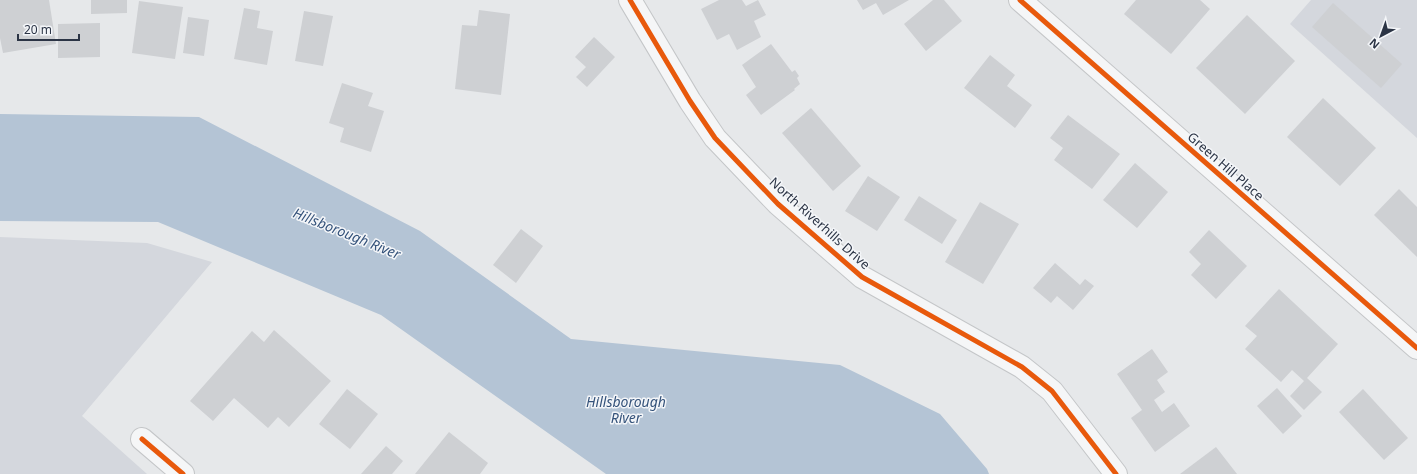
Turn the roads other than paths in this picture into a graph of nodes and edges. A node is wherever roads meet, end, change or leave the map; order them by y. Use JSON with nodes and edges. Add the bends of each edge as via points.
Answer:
{"nodes":[{"id":1,"x":630,"y":0,"type":"edge"},
{"id":2,"x":1020,"y":0,"type":"edge"},
{"id":3,"x":1417,"y":348,"type":"edge"},
{"id":4,"x":142,"y":439,"type":"dead end"},
{"id":5,"x":183,"y":474,"type":"edge"},
{"id":6,"x":1116,"y":474,"type":"edge"}],
"edges":[{"from":1,"to":6,"type":"street","name":"North Riverhills Drive","via":[[690,102],[715,138],[778,204],[862,277],[1022,367],[1052,392]]},
{"from":2,"to":3,"type":"street","name":"Green Hill Place"},
{"from":4,"to":5,"type":"street"}]}
